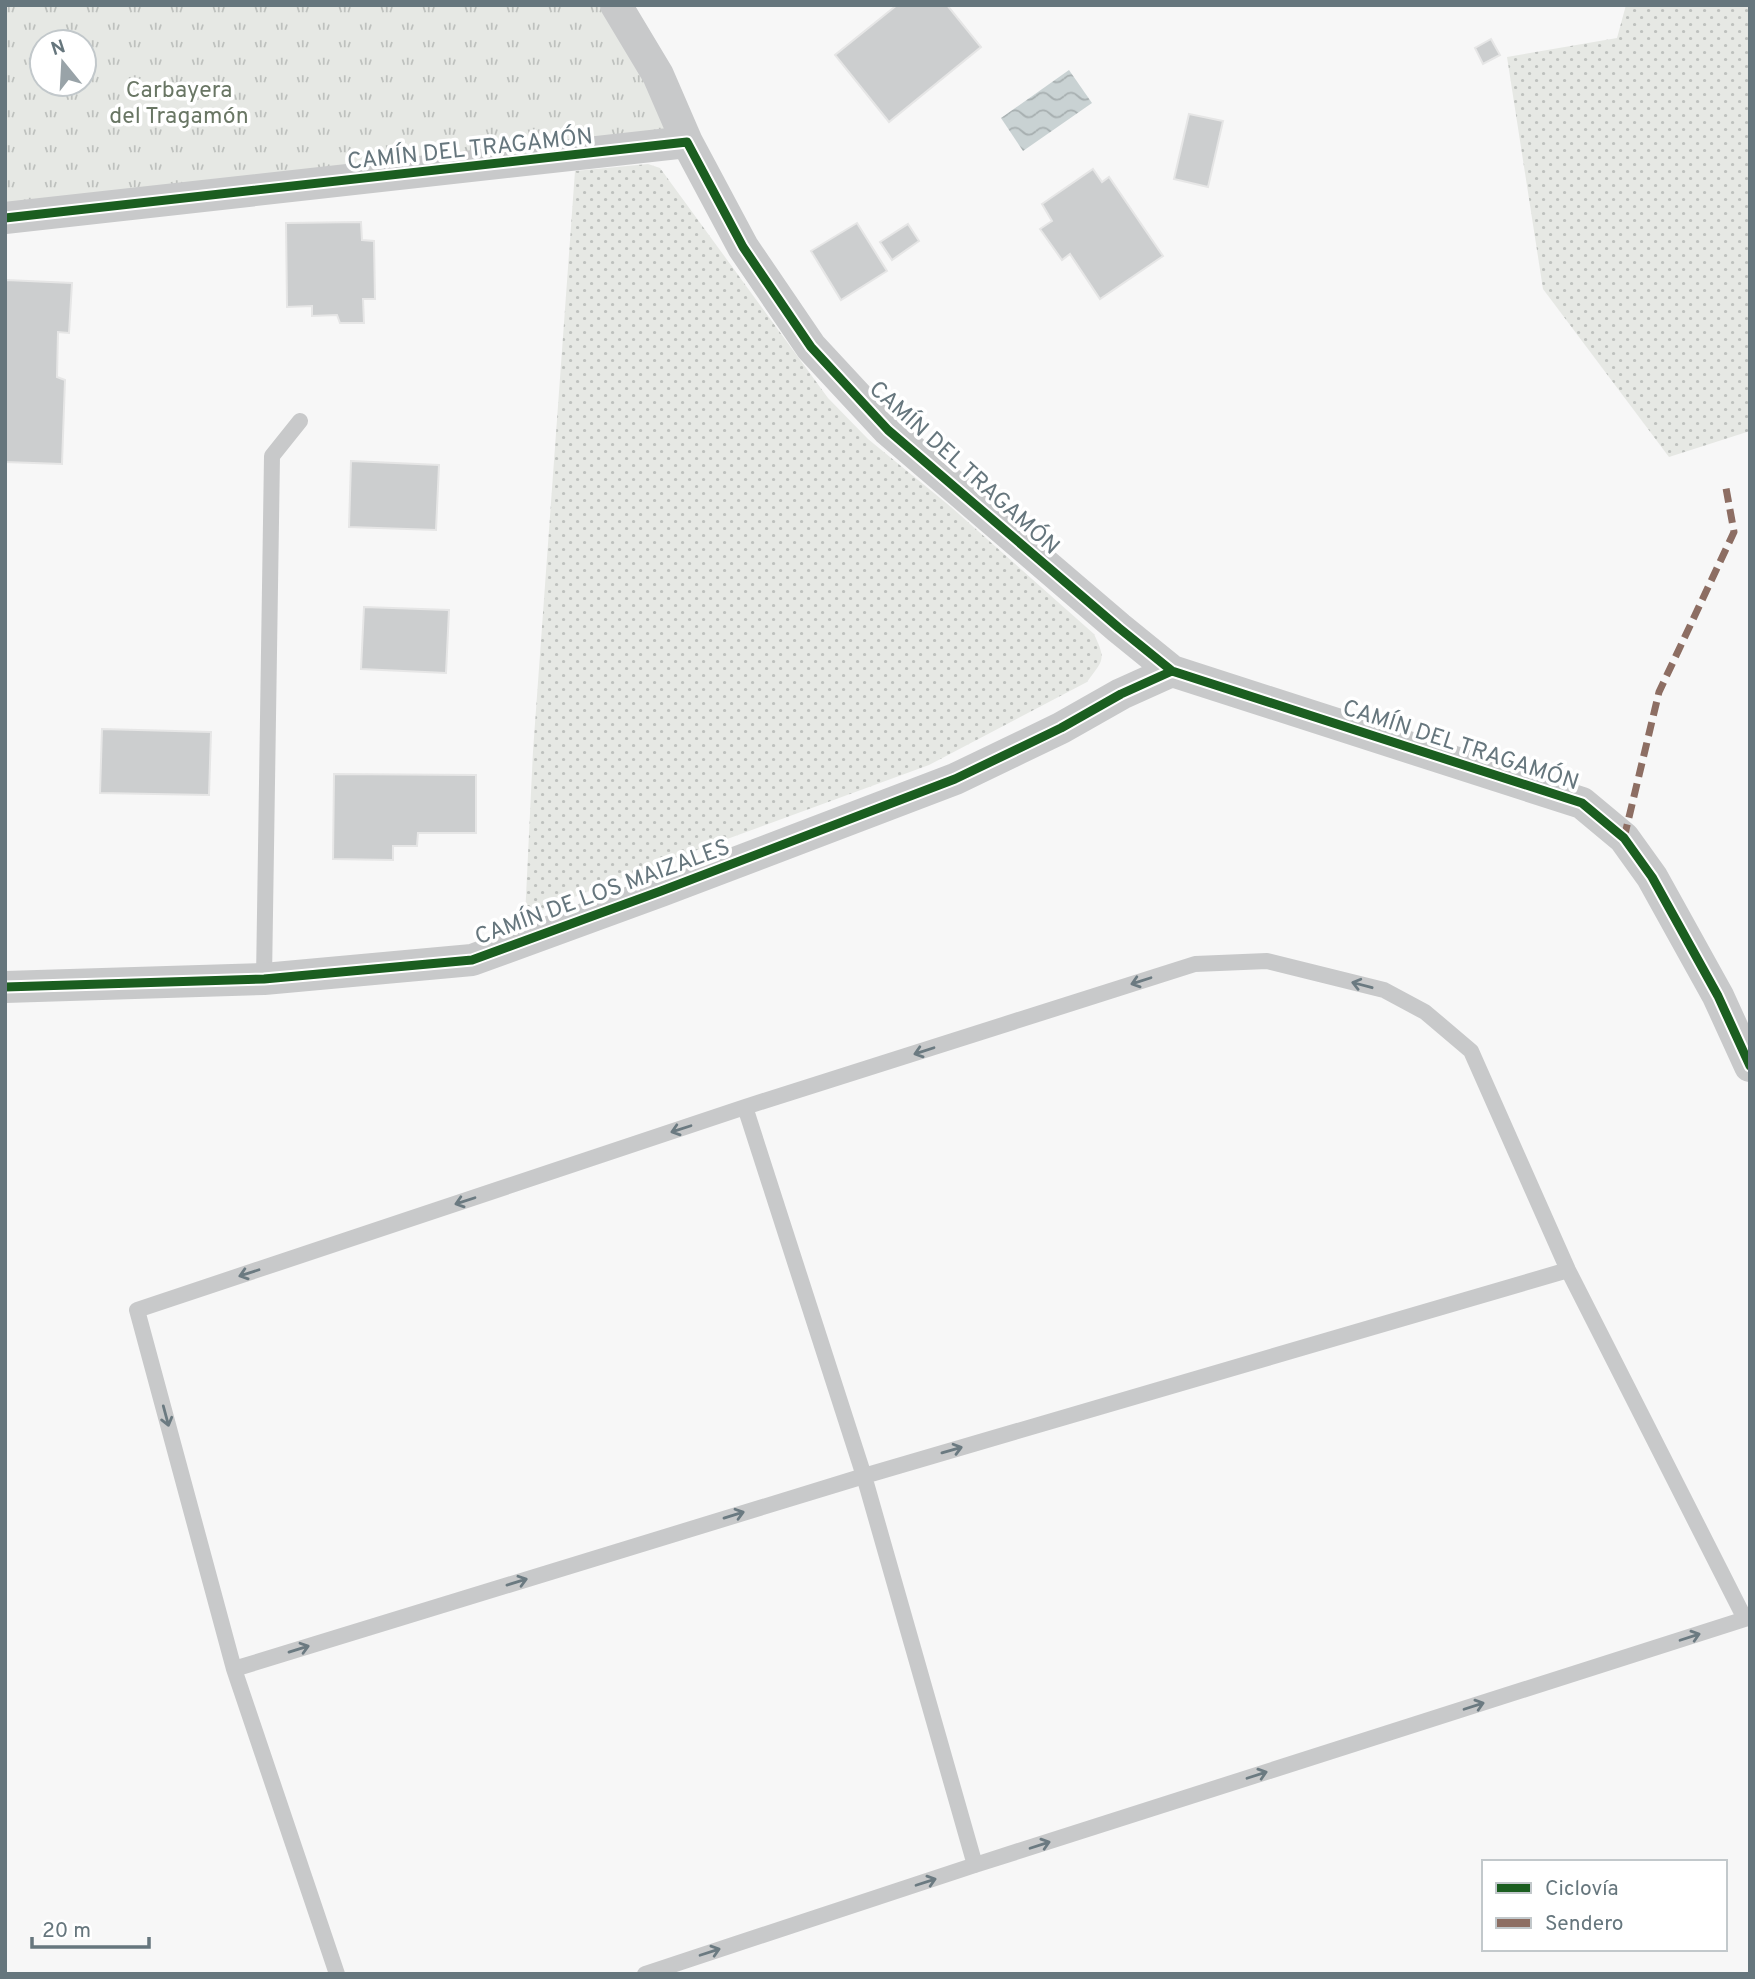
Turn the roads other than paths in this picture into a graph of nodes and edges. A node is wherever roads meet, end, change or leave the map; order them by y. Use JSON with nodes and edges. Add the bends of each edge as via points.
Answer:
{"nodes":[{"id":1,"x":616,"y":5,"type":"edge"},
{"id":2,"x":687,"y":142,"type":"junction"},
{"id":3,"x":5,"y":218,"type":"edge"},
{"id":4,"x":300,"y":421,"type":"dead end"},
{"id":5,"x":1172,"y":671,"type":"junction"},
{"id":6,"x":264,"y":979,"type":"junction"},
{"id":7,"x":5,"y":987,"type":"edge"},
{"id":8,"x":1750,"y":1066,"type":"edge"},
{"id":9,"x":745,"y":1107,"type":"junction"},
{"id":10,"x":1568,"y":1270,"type":"junction"},
{"id":11,"x":864,"y":1476,"type":"junction"},
{"id":12,"x":1748,"y":1623,"type":"edge"},
{"id":13,"x":234,"y":1669,"type":"junction"},
{"id":14,"x":975,"y":1865,"type":"junction"},
{"id":15,"x":337,"y":1974,"type":"edge"},
{"id":16,"x":645,"y":1974,"type":"edge"}],
"edges":[{"from":1,"to":2,"type":"street","via":[[658,75]]},
{"from":2,"to":3,"type":"street","name":"CAMÍN DEL TRAGAMÓN"},
{"from":2,"to":5,"type":"street","name":"CAMÍN DEL TRAGAMÓN","via":[[743,247],[811,347],[888,430]]},
{"from":4,"to":6,"type":"lane","via":[[272,456]]},
{"from":5,"to":6,"type":"street","name":"CAMÍN DE LOS MAIZALES","via":[[955,779],[472,960]]},
{"from":5,"to":8,"type":"street","name":"CAMÍN DEL TRAGAMÓN","via":[[1582,803],[1623,838],[1652,877],[1718,996]]},
{"from":6,"to":7,"type":"street","name":"CAMÍN DE LOS MAIZALES"},
{"from":10,"to":9,"type":"lane","one_way":true,"via":[[1471,1051],[1425,1012],[1384,990],[1267,961],[1195,964]]},
{"from":9,"to":11,"type":"lane"},
{"from":9,"to":13,"type":"lane","one_way":true,"via":[[137,1310]]},
{"from":11,"to":10,"type":"lane","one_way":true},
{"from":10,"to":12,"type":"lane"},
{"from":13,"to":11,"type":"lane","one_way":true},
{"from":11,"to":14,"type":"lane"},
{"from":14,"to":12,"type":"lane","one_way":true},
{"from":13,"to":15,"type":"lane"},
{"from":16,"to":14,"type":"lane","one_way":true}]}
